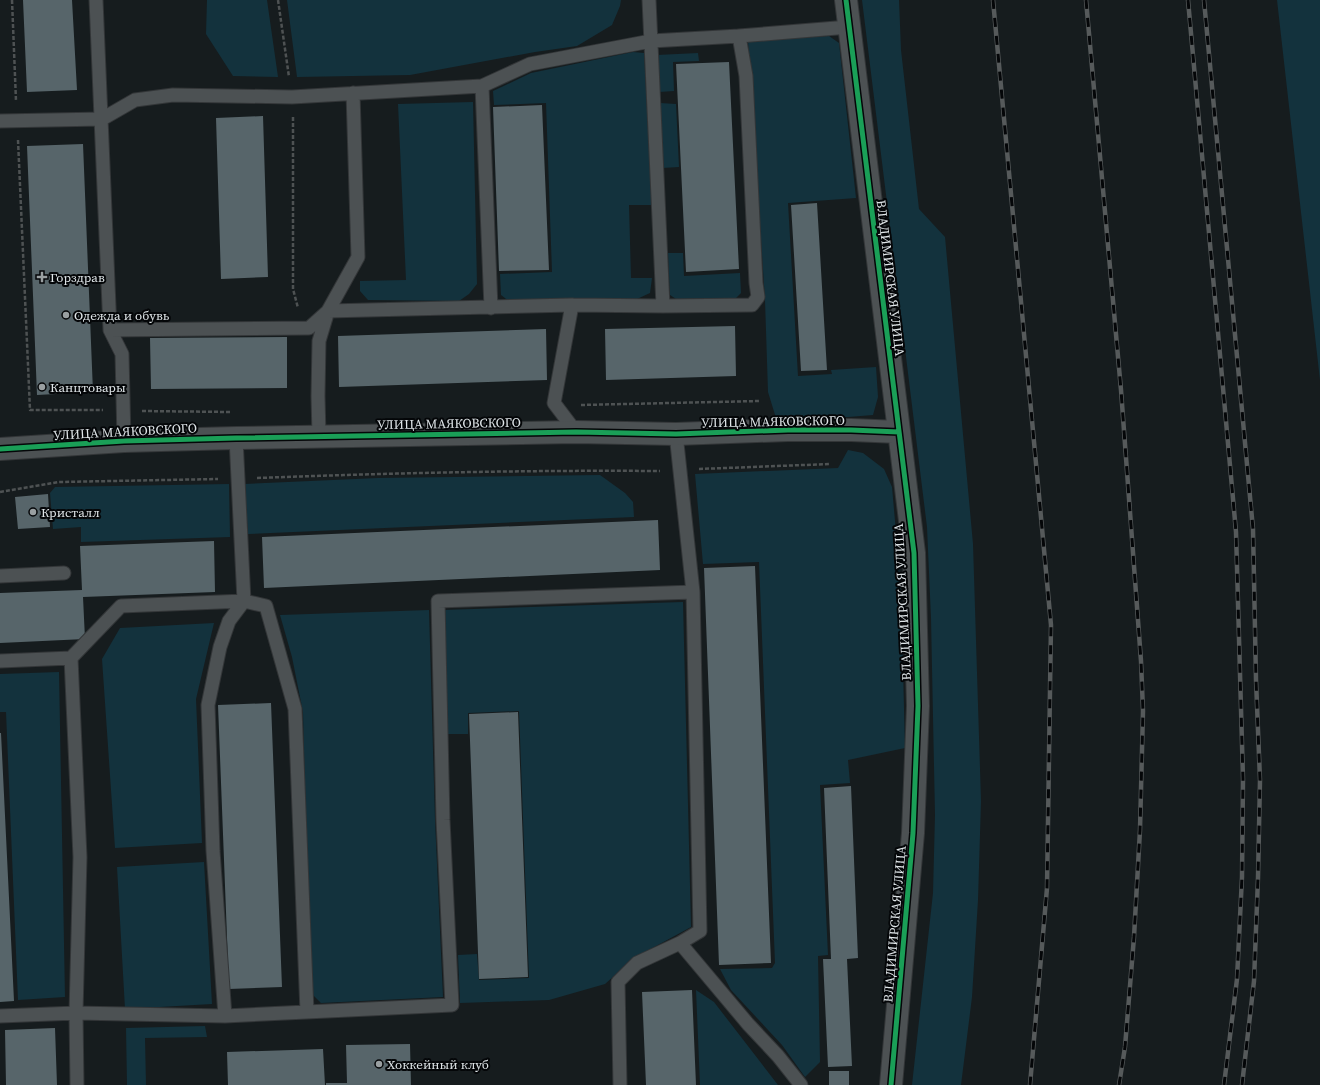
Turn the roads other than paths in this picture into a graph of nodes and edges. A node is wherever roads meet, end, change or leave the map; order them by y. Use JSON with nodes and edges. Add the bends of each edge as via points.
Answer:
{"nodes":[{"id":1,"x":96,"y":0,"type":"edge"},
{"id":2,"x":649,"y":0,"type":"edge"},
{"id":3,"x":846,"y":0,"type":"edge"},
{"id":4,"x":849,"y":28,"type":"junction"},
{"id":5,"x":739,"y":36,"type":"junction"},
{"id":6,"x":651,"y":41,"type":"junction"},
{"id":7,"x":482,"y":86,"type":"junction"},
{"id":8,"x":353,"y":93,"type":"junction"},
{"id":9,"x":102,"y":119,"type":"junction"},
{"id":10,"x":0,"y":121,"type":"edge"},
{"id":11,"x":572,"y":305,"type":"junction"},
{"id":12,"x":663,"y":306,"type":"junction"},
{"id":13,"x":491,"y":308,"type":"junction"},
{"id":14,"x":328,"y":311,"type":"junction"},
{"id":15,"x":110,"y":330,"type":"junction"},
{"id":16,"x":576,"y":432,"type":"junction"},
{"id":17,"x":899,"y":432,"type":"junction"},
{"id":18,"x":676,"y":434,"type":"junction"},
{"id":19,"x":319,"y":436,"type":"junction"},
{"id":20,"x":236,"y":438,"type":"junction"},
{"id":21,"x":124,"y":442,"type":"junction"},
{"id":22,"x":0,"y":449,"type":"edge"},
{"id":23,"x":64,"y":573,"type":"dead end"},
{"id":24,"x":0,"y":576,"type":"edge"},
{"id":25,"x":693,"y":592,"type":"junction"},
{"id":26,"x":244,"y":601,"type":"junction"},
{"id":27,"x":71,"y":658,"type":"junction"},
{"id":28,"x":0,"y":661,"type":"edge"},
{"id":29,"x":680,"y":943,"type":"junction"},
{"id":30,"x":307,"y":1012,"type":"junction"},
{"id":31,"x":76,"y":1013,"type":"junction"},
{"id":32,"x":0,"y":1016,"type":"edge"},
{"id":33,"x":225,"y":1016,"type":"junction"},
{"id":34,"x":77,"y":1085,"type":"edge"},
{"id":35,"x":620,"y":1085,"type":"edge"},
{"id":36,"x":801,"y":1085,"type":"edge"},
{"id":37,"x":891,"y":1085,"type":"edge"}],
"edges":[{"from":1,"to":9,"type":"lane"},
{"from":2,"to":6,"type":"lane"},
{"from":3,"to":4,"type":"street","name":"ВЛАДИМИРСКАЯ УЛИЦА"},
{"from":4,"to":5,"type":"lane"},
{"from":4,"to":17,"type":"street","name":"ВЛАДИМИРСКАЯ УЛИЦА"},
{"from":5,"to":6,"type":"lane"},
{"from":5,"to":12,"type":"lane","via":[[746,76],[758,297],[752,305]]},
{"from":6,"to":7,"type":"lane","via":[[530,64]]},
{"from":6,"to":12,"type":"lane"},
{"from":7,"to":8,"type":"lane"},
{"from":7,"to":13,"type":"lane"},
{"from":8,"to":9,"type":"lane","via":[[292,97],[173,95],[135,100]]},
{"from":8,"to":14,"type":"lane","via":[[358,257]]},
{"from":9,"to":10,"type":"lane"},
{"from":9,"to":15,"type":"lane"},
{"from":11,"to":12,"type":"lane"},
{"from":11,"to":13,"type":"lane"},
{"from":11,"to":16,"type":"lane","via":[[554,403]]},
{"from":13,"to":14,"type":"lane"},
{"from":14,"to":15,"type":"lane","via":[[309,328]]},
{"from":14,"to":19,"type":"lane","via":[[319,341]]},
{"from":15,"to":21,"type":"lane","via":[[122,354]]},
{"from":16,"to":18,"type":"street","name":"УЛИЦА МАЯКОВСКОГО"},
{"from":16,"to":19,"type":"street","name":"УЛИЦА МАЯКОВСКОГО"},
{"from":17,"to":18,"type":"street","name":"УЛИЦА МАЯКОВСКОГО","via":[[788,430]]},
{"from":17,"to":37,"type":"street","name":"ВЛАДИМИРСКАЯ УЛИЦА","via":[[914,553],[918,706],[913,833]]},
{"from":18,"to":25,"type":"lane"},
{"from":19,"to":20,"type":"street","name":"УЛИЦА МАЯКОВСКОГО"},
{"from":20,"to":21,"type":"street","name":"УЛИЦА МАЯКОВСКОГО"},
{"from":20,"to":26,"type":"lane"},
{"from":21,"to":22,"type":"street","name":"УЛИЦА МАЯКОВСКОГО"},
{"from":23,"to":24,"type":"lane"},
{"from":25,"to":29,"type":"lane","via":[[700,931]]},
{"from":25,"to":30,"type":"lane","via":[[438,601],[443,820],[452,1004]]},
{"from":26,"to":27,"type":"lane","via":[[122,606]]},
{"from":26,"to":30,"type":"lane","via":[[266,606],[295,709]]},
{"from":26,"to":33,"type":"lane","via":[[229,621],[220,647],[208,705],[213,851]]},
{"from":27,"to":28,"type":"lane"},
{"from":27,"to":31,"type":"lane","via":[[80,857]]},
{"from":29,"to":35,"type":"lane","via":[[637,963],[618,982]]},
{"from":29,"to":36,"type":"lane"},
{"from":30,"to":33,"type":"lane"},
{"from":31,"to":32,"type":"lane"},
{"from":31,"to":33,"type":"lane"},
{"from":31,"to":34,"type":"lane"}]}
